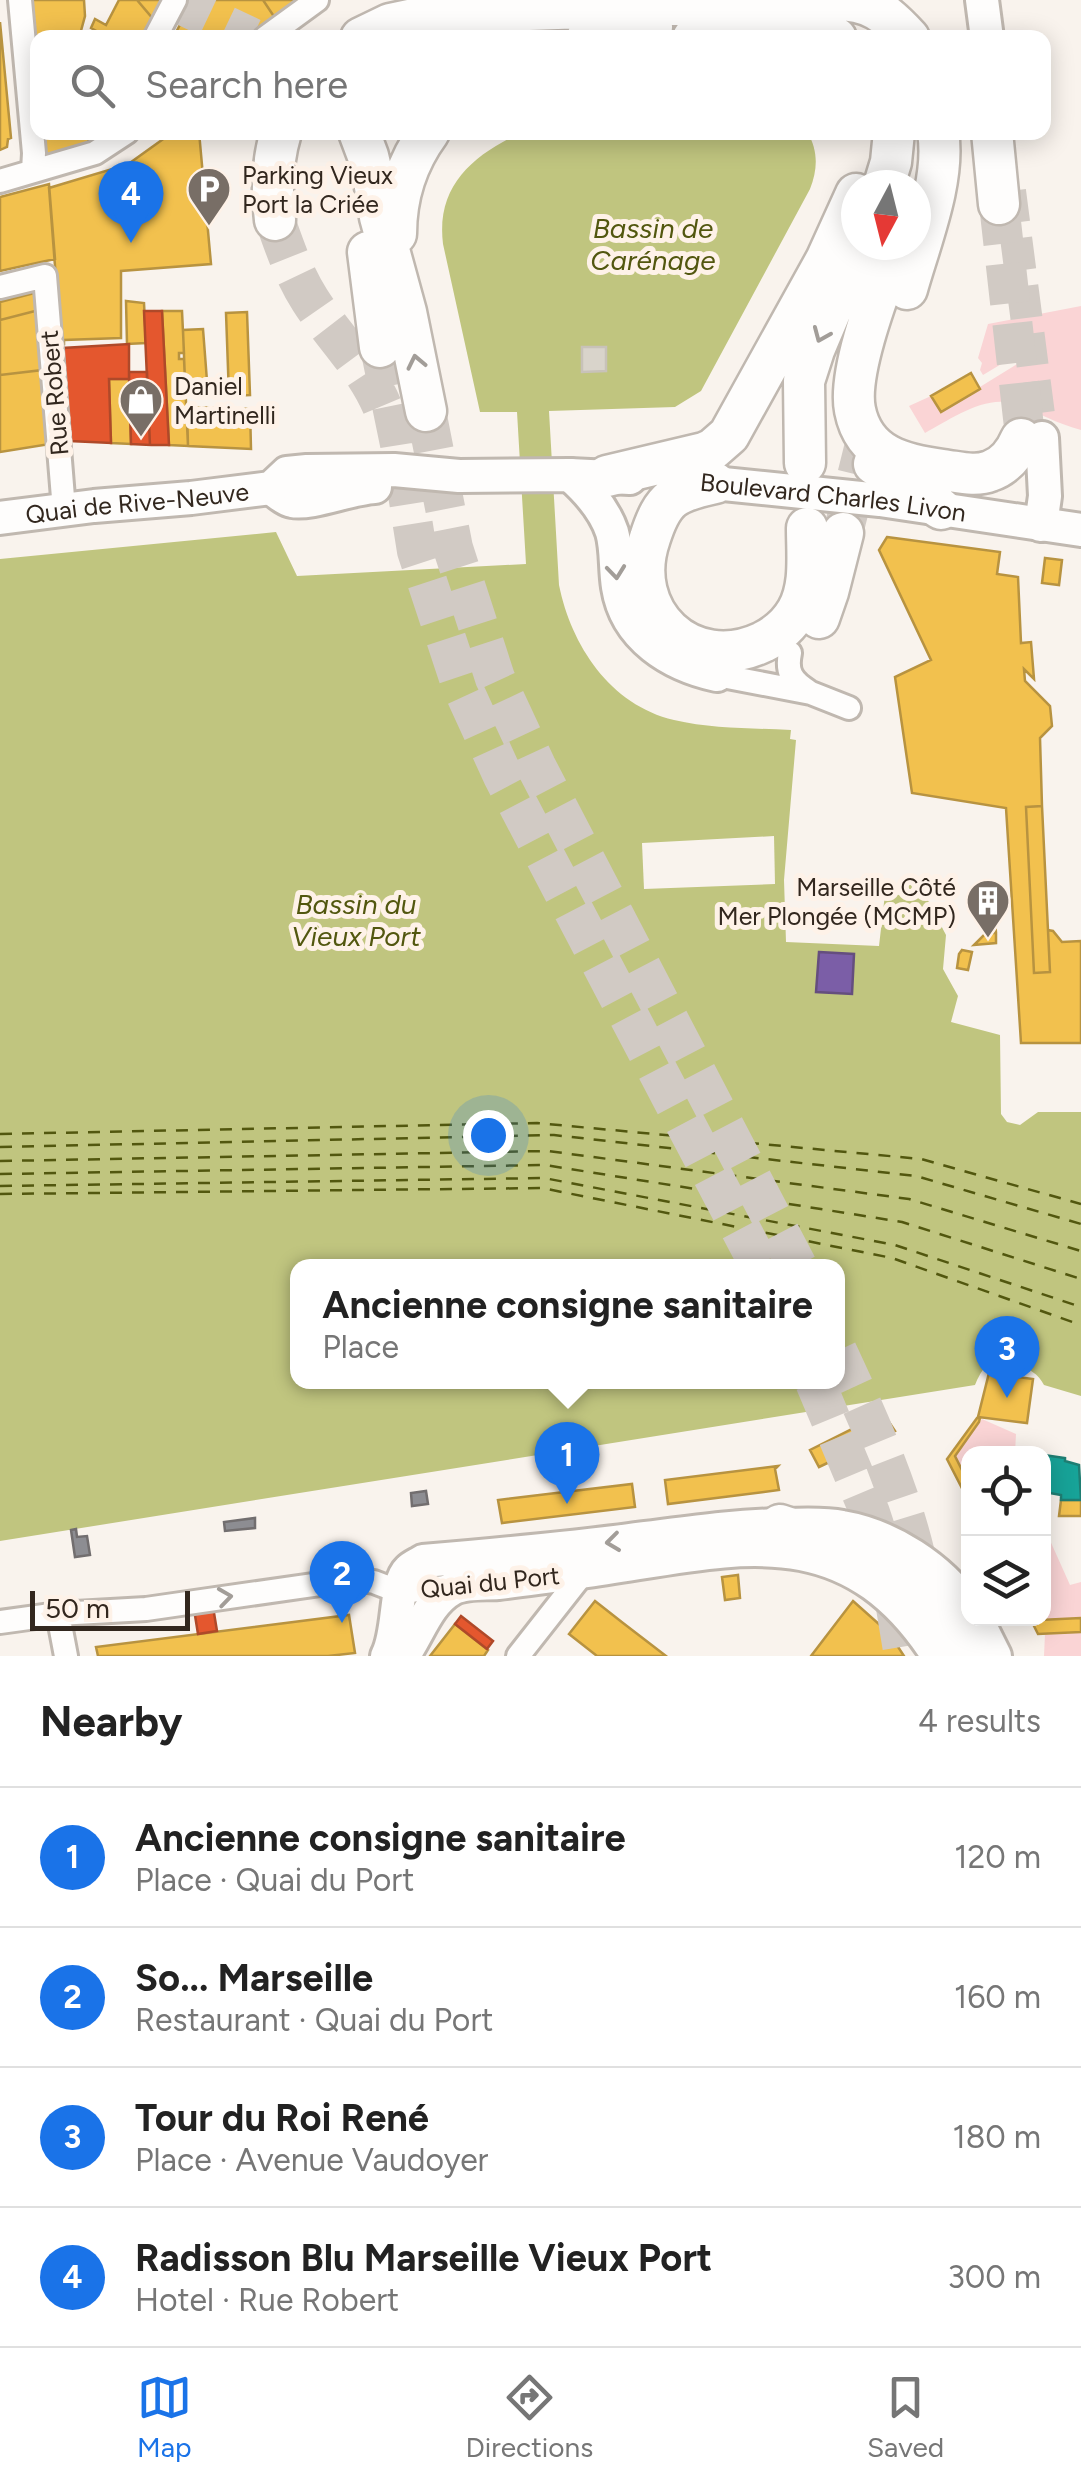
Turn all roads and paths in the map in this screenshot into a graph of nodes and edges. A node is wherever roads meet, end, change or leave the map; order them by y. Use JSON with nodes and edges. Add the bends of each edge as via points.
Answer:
{"nodes":[{"id":1,"x":20,"y":0,"type":"edge"},
{"id":2,"x":175,"y":0,"type":"edge"},
{"id":3,"x":317,"y":0,"type":"edge"},
{"id":4,"x":817,"y":0,"type":"edge"},
{"id":5,"x":836,"y":0,"type":"edge"},
{"id":6,"x":889,"y":0,"type":"edge"},
{"id":7,"x":159,"y":30,"type":"edge"},
{"id":8,"x":276,"y":30,"type":"edge"},
{"id":9,"x":377,"y":30,"type":"edge"},
{"id":10,"x":635,"y":30,"type":"edge"},
{"id":11,"x":819,"y":30,"type":"edge"},
{"id":12,"x":901,"y":30,"type":"edge"},
{"id":13,"x":906,"y":30,"type":"edge"},
{"id":14,"x":30,"y":109,"type":"edge"},
{"id":15,"x":33,"y":140,"type":"edge"},
{"id":16,"x":278,"y":140,"type":"edge"},
{"id":17,"x":341,"y":140,"type":"edge"},
{"id":18,"x":361,"y":140,"type":"edge"},
{"id":19,"x":424,"y":140,"type":"edge"},
{"id":20,"x":866,"y":140,"type":"edge"},
{"id":21,"x":894,"y":140,"type":"edge"},
{"id":22,"x":923,"y":140,"type":"edge"},
{"id":23,"x":939,"y":140,"type":"edge"},
{"id":24,"x":994,"y":140,"type":"edge"},
{"id":25,"x":1003,"y":140,"type":"edge"},
{"id":26,"x":100,"y":143,"type":"edge"},
{"id":27,"x":33,"y":170,"type":"junction"},
{"id":28,"x":874,"y":170,"type":"edge"},
{"id":29,"x":886,"y":170,"type":"edge"},
{"id":30,"x":904,"y":170,"type":"edge"},
{"id":31,"x":0,"y":181,"type":"edge"},
{"id":32,"x":1005,"y":198,"type":"joint"},
{"id":33,"x":275,"y":220,"type":"tunnel mouth"},
{"id":34,"x":841,"y":255,"type":"edge"},
{"id":35,"x":841,"y":256,"type":"edge"},
{"id":36,"x":891,"y":260,"type":"edge"},
{"id":37,"x":0,"y":287,"type":"edge"},
{"id":38,"x":880,"y":289,"type":"junction"},
{"id":39,"x":406,"y":312,"type":"junction"},
{"id":40,"x":380,"y":348,"type":"tunnel mouth"},
{"id":41,"x":426,"y":411,"type":"tunnel mouth"},
{"id":42,"x":872,"y":418,"type":"tunnel mouth"},
{"id":43,"x":1032,"y":438,"type":"joint"},
{"id":44,"x":804,"y":463,"type":"dead end"},
{"id":45,"x":1044,"y":474,"type":"junction"},
{"id":46,"x":585,"y":478,"type":"junction"},
{"id":47,"x":715,"y":483,"type":"junction"},
{"id":48,"x":942,"y":509,"type":"junction"},
{"id":49,"x":64,"y":510,"type":"junction"},
{"id":50,"x":0,"y":518,"type":"edge"},
{"id":51,"x":999,"y":519,"type":"junction"},
{"id":52,"x":1041,"y":525,"type":"junction"},
{"id":53,"x":1081,"y":530,"type":"edge"},
{"id":54,"x":790,"y":653,"type":"junction"},
{"id":55,"x":718,"y":676,"type":"junction"},
{"id":56,"x":810,"y":693,"type":"junction"},
{"id":57,"x":849,"y":708,"type":"dead end"},
{"id":58,"x":792,"y":1539,"type":"junction"},
{"id":59,"x":584,"y":1572,"type":"junction"},
{"id":60,"x":456,"y":1586,"type":"junction"},
{"id":61,"x":400,"y":1592,"type":"junction"},
{"id":62,"x":961,"y":1599,"type":"edge"},
{"id":63,"x":58,"y":1614,"type":"junction"},
{"id":64,"x":0,"y":1622,"type":"edge"},
{"id":65,"x":980,"y":1626,"type":"edge"},
{"id":66,"x":66,"y":1656,"type":"edge"},
{"id":67,"x":387,"y":1656,"type":"edge"},
{"id":68,"x":403,"y":1656,"type":"edge"},
{"id":69,"x":518,"y":1656,"type":"edge"},
{"id":70,"x":938,"y":1656,"type":"edge"},
{"id":71,"x":962,"y":1656,"type":"edge"},
{"id":72,"x":995,"y":1656,"type":"edge"}],
"edges":[{"from":1,"to":14,"type":"street"},
{"from":2,"to":7,"type":"street"},
{"from":3,"to":8,"type":"street"},
{"from":4,"to":9,"type":"highway","via":[[443,13]]},
{"from":5,"to":12,"type":"highway","via":[[870,5]]},
{"from":6,"to":13,"type":"highway"},
{"from":10,"to":11,"type":"highway","via":[[766,20]]},
{"from":15,"to":27,"type":"street"},
{"from":16,"to":33,"type":"highway"},
{"from":17,"to":40,"type":"highway","via":[[358,194]]},
{"from":18,"to":39,"type":"highway"},
{"from":19,"to":39,"type":"highway","via":[[409,166],[396,218]]},
{"from":20,"to":28,"type":"highway"},
{"from":21,"to":29,"type":"highway"},
{"from":22,"to":30,"type":"highway","via":[[923,157]]},
{"from":23,"to":42,"type":"highway","via":[[933,192]]},
{"from":24,"to":32,"type":"highway"},
{"from":25,"to":32,"type":"main road"},
{"from":26,"to":27,"type":"street"},
{"from":27,"to":31,"type":"street"},
{"from":34,"to":46,"type":"highway","via":[[714,449]]},
{"from":35,"to":44,"type":"highway","one_way":true,"via":[[803,394]]},
{"from":36,"to":38,"type":"highway"},
{"from":37,"to":49,"type":"street","name":"Rue Robert","via":[[45,276]]},
{"from":38,"to":43,"type":"highway","via":[[854,388],[868,441],[912,466],[976,474],[1002,465]]},
{"from":38,"to":48,"type":"highway","via":[[844,374],[845,425],[861,454]]},
{"from":41,"to":39,"type":"highway","one_way":true},
{"from":43,"to":45,"type":"main road"},
{"from":45,"to":51,"type":"main road"},
{"from":45,"to":52,"type":"main road"},
{"from":46,"to":47,"type":"main road","name":"Boulevard Charles Livon"},
{"from":46,"to":49,"type":"main road","name":"Quai de Rive-Neuve","via":[[459,476],[308,501],[289,502],[271,488]]},
{"from":46,"to":55,"type":"main road","one_way":true,"via":[[611,529],[619,594],[632,624],[674,662]]},
{"from":47,"to":48,"type":"main road","name":"Boulevard Charles Livon"},
{"from":47,"to":54,"type":"highway","via":[[669,498],[646,552],[649,602],[668,631],[688,643],[730,651],[754,646],[772,638],[798,610],[825,530],[828,592],[805,639]]},
{"from":48,"to":51,"type":"main road","name":"Boulevard Charles Livon"},
{"from":49,"to":50,"type":"main road","name":"Quai de Rive-Neuve"},
{"from":51,"to":52,"type":"main road","name":"Boulevard Charles Livon"},
{"from":52,"to":53,"type":"main road","name":"Boulevard Charles Livon"},
{"from":54,"to":55,"type":"highway","via":[[753,673]]},
{"from":54,"to":56,"type":"street","via":[[793,680]]},
{"from":55,"to":56,"type":"street"},
{"from":56,"to":57,"type":"street"},
{"from":58,"to":59,"type":"main road","name":"Quai du Port"},
{"from":58,"to":61,"type":"main road","name":"Quai du Port","one_way":true,"via":[[758,1525],[423,1561],[406,1574]]},
{"from":58,"to":62,"type":"main road","via":[[821,1524],[887,1542],[948,1582]]},
{"from":58,"to":70,"type":"main road","via":[[874,1584]]},
{"from":58,"to":71,"type":"highway","via":[[852,1550],[897,1576],[931,1608]]},
{"from":59,"to":60,"type":"main road","name":"Quai du Port"},
{"from":59,"to":69,"type":"street"},
{"from":60,"to":61,"type":"street","name":"Quai du Port"},
{"from":60,"to":68,"type":"main road","via":[[436,1603]]},
{"from":63,"to":61,"type":"street","name":"Quai du Port","one_way":true,"via":[[355,1579]]},
{"from":61,"to":67,"type":"main road"},
{"from":63,"to":64,"type":"street","name":"Quai du Port"},
{"from":63,"to":66,"type":"street"},
{"from":65,"to":72,"type":"main road"}]}
